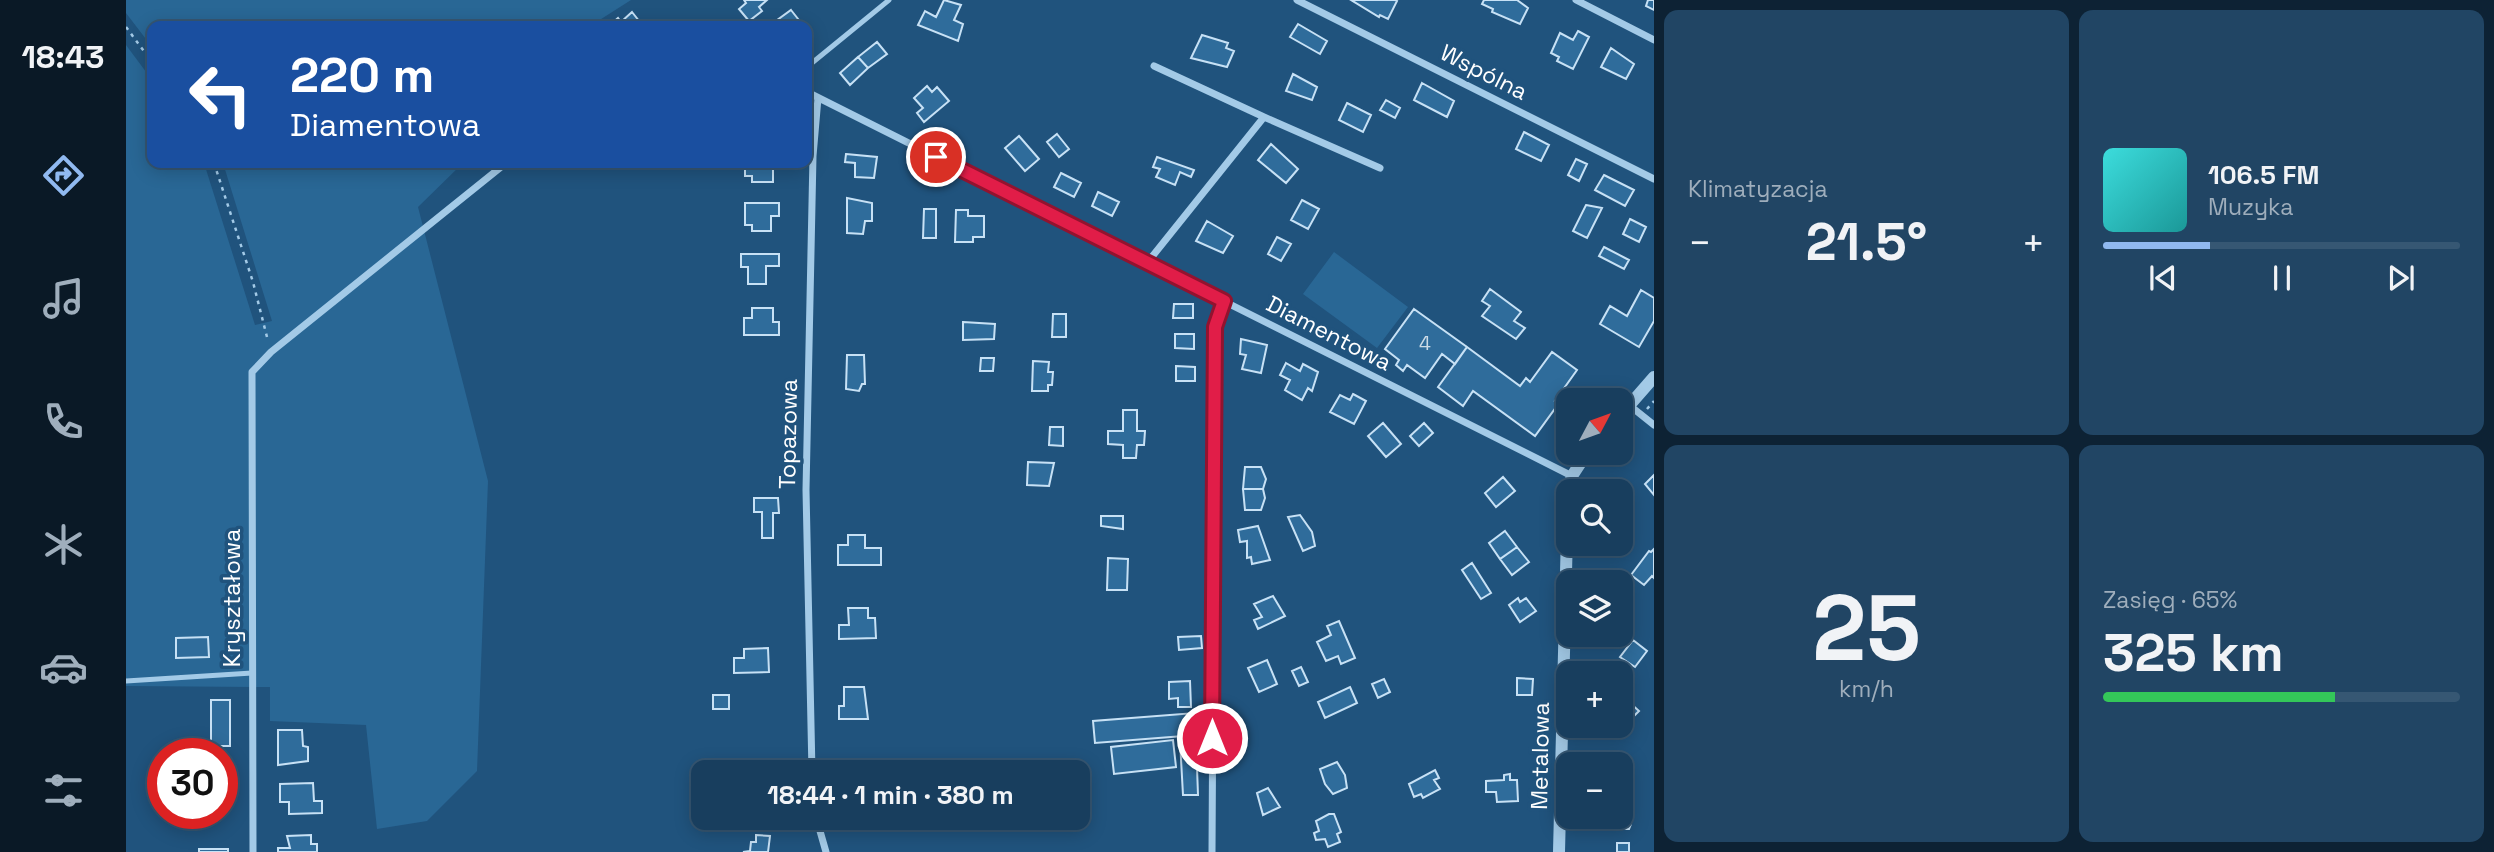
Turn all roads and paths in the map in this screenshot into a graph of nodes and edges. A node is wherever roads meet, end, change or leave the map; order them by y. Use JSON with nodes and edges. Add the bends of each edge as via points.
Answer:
{"nodes":[{"id":1,"x":889,"y":0,"type":"edge"},
{"id":2,"x":1297,"y":0,"type":"edge"},
{"id":3,"x":1576,"y":0,"type":"edge"},
{"id":4,"x":126,"y":27,"type":"edge"},
{"id":5,"x":1654,"y":40,"type":"edge"},
{"id":6,"x":147,"y":55,"type":"edge"},
{"id":7,"x":812,"y":63,"type":"edge"},
{"id":8,"x":1154,"y":66,"type":"dead end"},
{"id":9,"x":812,"y":95,"type":"edge"},
{"id":10,"x":818,"y":98,"type":"junction"},
{"id":11,"x":1264,"y":117,"type":"junction"},
{"id":12,"x":216,"y":168,"type":"edge"},
{"id":13,"x":500,"y":168,"type":"edge"},
{"id":14,"x":1380,"y":168,"type":"dead end"},
{"id":15,"x":1654,"y":179,"type":"edge"},
{"id":16,"x":1147,"y":263,"type":"junction"},
{"id":17,"x":1224,"y":301,"type":"junction"},
{"id":18,"x":271,"y":352,"type":"junction"},
{"id":19,"x":1654,"y":377,"type":"edge"},
{"id":20,"x":1633,"y":401,"type":"edge"},
{"id":21,"x":1654,"y":401,"type":"edge"},
{"id":22,"x":1647,"y":409,"type":"dead end"},
{"id":23,"x":1633,"y":414,"type":"edge"},
{"id":24,"x":1637,"y":421,"type":"dead end"},
{"id":25,"x":1633,"y":425,"type":"edge"},
{"id":26,"x":1654,"y":425,"type":"edge"},
{"id":27,"x":1579,"y":466,"type":"edge"},
{"id":28,"x":1572,"y":477,"type":"joint"},
{"id":29,"x":1566,"y":556,"type":"edge"},
{"id":30,"x":252,"y":673,"type":"junction"},
{"id":31,"x":126,"y":681,"type":"edge"},
{"id":32,"x":811,"y":760,"type":"edge"},
{"id":33,"x":819,"y":830,"type":"edge"},
{"id":34,"x":253,"y":852,"type":"edge"},
{"id":35,"x":825,"y":852,"type":"edge"},
{"id":36,"x":1212,"y":852,"type":"edge"},
{"id":37,"x":1559,"y":852,"type":"edge"}],
"edges":[{"from":1,"to":7,"type":"lane"},
{"from":2,"to":15,"type":"street","name":"Wspólna"},
{"from":3,"to":5,"type":"street"},
{"from":4,"to":6,"type":"path"},
{"from":8,"to":11,"type":"street"},
{"from":9,"to":10,"type":"street","name":"Diamentowa"},
{"from":10,"to":16,"type":"street","name":"Diamentowa"},
{"from":10,"to":32,"type":"street","name":"Topazowa","via":[[806,490]]},
{"from":11,"to":14,"type":"street"},
{"from":11,"to":16,"type":"street"},
{"from":12,"to":18,"type":"path"},
{"from":13,"to":18,"type":"street","name":"Kryształowa"},
{"from":16,"to":17,"type":"street","name":"Diamentowa"},
{"from":17,"to":28,"type":"street","name":"Diamentowa"},
{"from":17,"to":36,"type":"street","via":[[1215,327]]},
{"from":18,"to":30,"type":"street","name":"Kryształowa","via":[[252,372]]},
{"from":19,"to":20,"type":"street"},
{"from":21,"to":22,"type":"path"},
{"from":23,"to":26,"type":"street"},
{"from":24,"to":25,"type":"path"},
{"from":27,"to":28,"type":"street","name":"Metalowa"},
{"from":29,"to":37,"type":"street","name":"Metalowa"},
{"from":30,"to":31,"type":"lane"},
{"from":30,"to":34,"type":"street","name":"Kryształowa"},
{"from":33,"to":35,"type":"street"}]}
